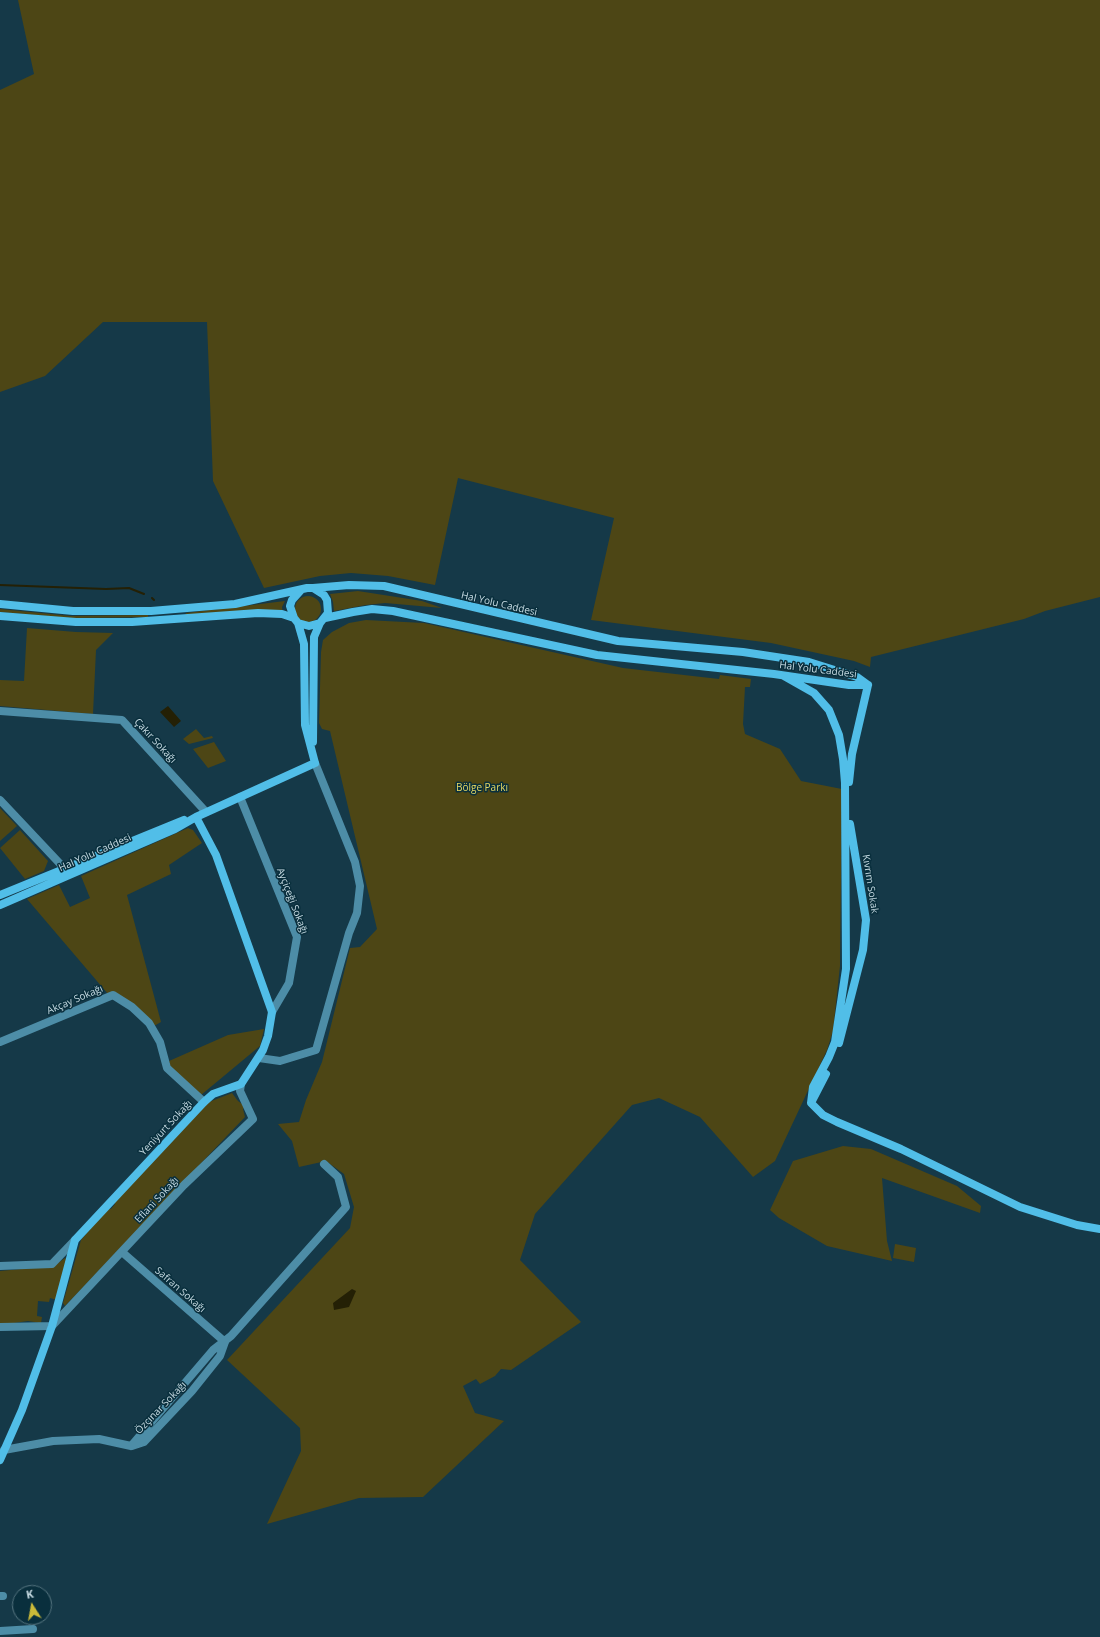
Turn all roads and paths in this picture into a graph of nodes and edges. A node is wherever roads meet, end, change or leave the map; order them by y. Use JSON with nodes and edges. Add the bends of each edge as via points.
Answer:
{"nodes":[{"id":1,"x":313,"y":588,"type":"junction"},
{"id":2,"x":300,"y":590,"type":"junction"},
{"id":3,"x":0,"y":604,"type":"edge"},
{"id":4,"x":0,"y":616,"type":"edge"},
{"id":5,"x":296,"y":620,"type":"junction"},
{"id":6,"x":323,"y":621,"type":"junction"},
{"id":7,"x":784,"y":676,"type":"junction"},
{"id":8,"x":868,"y":685,"type":"junction"},
{"id":9,"x":0,"y":711,"type":"edge"},
{"id":10,"x":315,"y":763,"type":"junction"},
{"id":11,"x":240,"y":797,"type":"junction"},
{"id":12,"x":0,"y":800,"type":"edge"},
{"id":13,"x":206,"y":812,"type":"junction"},
{"id":14,"x":196,"y":817,"type":"junction"},
{"id":15,"x":64,"y":868,"type":"junction"},
{"id":16,"x":0,"y":895,"type":"edge"},
{"id":17,"x":0,"y":905,"type":"edge"},
{"id":18,"x":272,"y":1012,"type":"junction"},
{"id":19,"x":0,"y":1042,"type":"edge"},
{"id":20,"x":259,"y":1058,"type":"junction"},
{"id":21,"x":241,"y":1084,"type":"junction"},
{"id":22,"x":204,"y":1102,"type":"junction"},
{"id":23,"x":811,"y":1103,"type":"junction"},
{"id":24,"x":324,"y":1164,"type":"dead end"},
{"id":25,"x":1100,"y":1229,"type":"edge"},
{"id":26,"x":75,"y":1240,"type":"junction"},
{"id":27,"x":122,"y":1252,"type":"junction"},
{"id":28,"x":0,"y":1266,"type":"edge"},
{"id":29,"x":52,"y":1326,"type":"junction"},
{"id":30,"x":0,"y":1327,"type":"edge"},
{"id":31,"x":225,"y":1342,"type":"junction"},
{"id":32,"x":4,"y":1450,"type":"junction"},
{"id":33,"x":0,"y":1460,"type":"edge"},
{"id":34,"x":33,"y":1629,"type":"dead end"},
{"id":35,"x":0,"y":1631,"type":"edge"}],
"edges":[{"from":1,"to":2,"type":"street"},
{"from":1,"to":6,"type":"street","via":[[324,595],[329,606]]},
{"from":1,"to":8,"type":"street","name":"Hal Yolu Caddesi","via":[[349,584],[384,586],[618,641],[793,659],[857,677]]},
{"from":2,"to":3,"type":"street","via":[[235,604],[151,611],[80,611]]},
{"from":2,"to":5,"type":"street","via":[[295,594],[290,606]]},
{"from":4,"to":5,"type":"street","via":[[76,622],[132,622],[258,613],[282,614]]},
{"from":5,"to":6,"type":"street","via":[[309,626]]},
{"from":5,"to":10,"type":"street","via":[[304,644],[305,725]]},
{"from":6,"to":7,"type":"street","name":"Hal Yolu Caddesi","via":[[359,611],[393,611],[597,656]]},
{"from":6,"to":10,"type":"street","via":[[314,636],[312,724]]},
{"from":7,"to":8,"type":"street","name":"Hal Yolu Caddesi","via":[[844,685]]},
{"from":7,"to":23,"type":"street","via":[[814,693],[829,710],[839,735],[844,759],[846,970],[835,1042],[813,1087]]},
{"from":8,"to":23,"type":"street","name":"Kıvrım Sokak","via":[[852,754],[848,794],[848,814],[866,920],[864,950],[843,1032]]},
{"from":9,"to":13,"type":"street","name":"Çakır Sokağı","via":[[122,720]]},
{"from":10,"to":11,"type":"street","name":"Hal Yolu Caddesi"},
{"from":10,"to":20,"type":"street","via":[[355,862],[360,886],[357,913],[316,1050],[280,1061]]},
{"from":11,"to":13,"type":"street","name":"Hal Yolu Caddesi"},
{"from":11,"to":18,"type":"street","name":"Ayçiçeği Sokağı","via":[[297,937],[289,983]]},
{"from":12,"to":15,"type":"street"},
{"from":13,"to":14,"type":"street","name":"Hal Yolu Caddesi"},
{"from":14,"to":15,"type":"street","name":"Hal Yolu Caddesi","via":[[172,823]]},
{"from":14,"to":17,"type":"street","name":"Hal Yolu Caddesi"},
{"from":14,"to":18,"type":"street","via":[[216,855]]},
{"from":15,"to":16,"type":"street","name":"Hal Yolu Caddesi"},
{"from":18,"to":20,"type":"street","via":[[268,1036]]},
{"from":19,"to":22,"type":"street","name":"Akçay Sokağı","via":[[113,995],[132,1007],[149,1023],[160,1042],[166,1068]]},
{"from":20,"to":21,"type":"street"},
{"from":21,"to":22,"type":"street","name":"Yeniyurt Sokağı","via":[[213,1094]]},
{"from":21,"to":27,"type":"street","name":"Eflani Sokağı","via":[[240,1091],[253,1119],[184,1185]]},
{"from":22,"to":26,"type":"street","name":"Yeniyurt Sokağı"},
{"from":23,"to":25,"type":"street","via":[[823,1115],[837,1122],[901,1149],[1020,1207],[1077,1225]]},
{"from":24,"to":31,"type":"street","name":"Özçınar Sokağı","via":[[338,1177],[346,1207]]},
{"from":26,"to":28,"type":"street","via":[[52,1264]]},
{"from":26,"to":29,"type":"street","name":"Yeniyurt Sokağı"},
{"from":27,"to":29,"type":"street","name":"Eflani Sokağı"},
{"from":27,"to":31,"type":"street","name":"Safran Sokağı"},
{"from":29,"to":30,"type":"street"},
{"from":29,"to":32,"type":"street","name":"Yeniyurt Sokağı","via":[[22,1410]]},
{"from":31,"to":32,"type":"street","name":"Özçınar Sokağı","via":[[220,1356],[192,1391],[144,1442],[131,1446],[99,1439],[53,1440]]},
{"from":32,"to":33,"type":"street","name":"Yeniyurt Sokağı"},
{"from":34,"to":35,"type":"street"}]}
